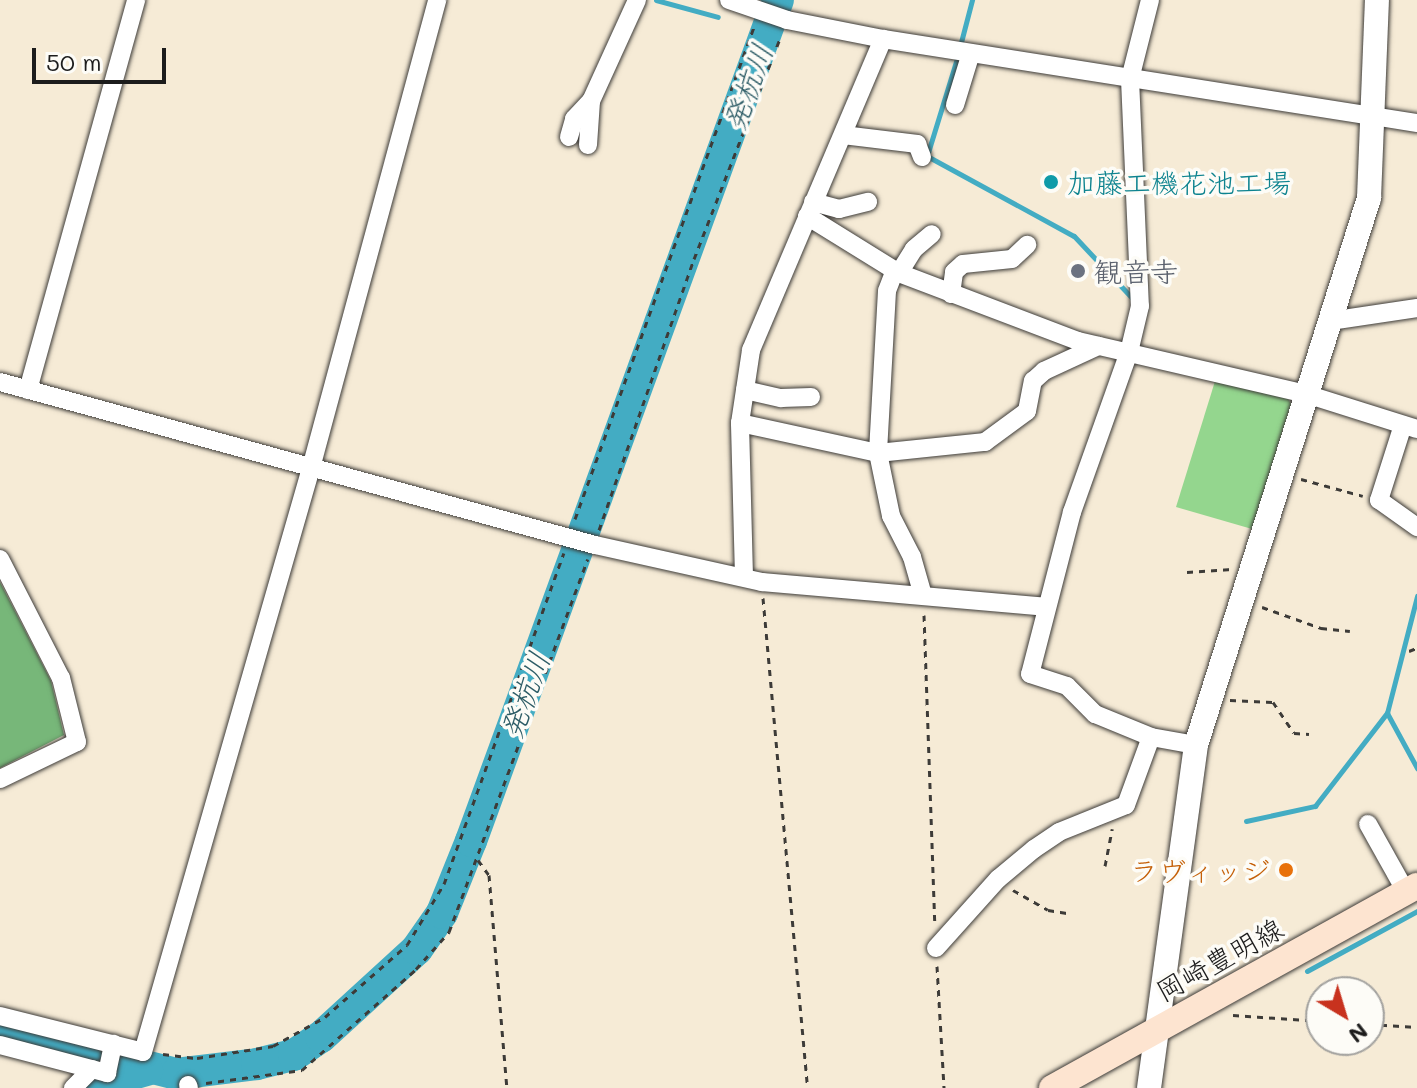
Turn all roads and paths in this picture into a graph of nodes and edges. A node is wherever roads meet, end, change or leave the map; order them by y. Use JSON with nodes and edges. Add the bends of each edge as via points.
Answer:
{"nodes":[{"id":1,"x":136,"y":0,"type":"edge"},
{"id":2,"x":437,"y":0,"type":"edge"},
{"id":3,"x":729,"y":0,"type":"edge"},
{"id":4,"x":1150,"y":0,"type":"edge"},
{"id":5,"x":1377,"y":0,"type":"edge"},
{"id":6,"x":636,"y":3,"type":"edge"},
{"id":7,"x":759,"y":12,"type":"junction"},
{"id":8,"x":787,"y":20,"type":"junction"},
{"id":9,"x":883,"y":39,"type":"junction"},
{"id":10,"x":971,"y":53,"type":"junction"},
{"id":11,"x":1130,"y":79,"type":"junction"},
{"id":12,"x":591,"y":101,"type":"junction"},
{"id":13,"x":955,"y":105,"type":"dead end"},
{"id":14,"x":1374,"y":115,"type":"junction"},
{"id":15,"x":1417,"y":123,"type":"edge"},
{"id":16,"x":843,"y":135,"type":"junction"},
{"id":17,"x":569,"y":137,"type":"dead end"},
{"id":18,"x":588,"y":145,"type":"dead end"},
{"id":19,"x":922,"y":157,"type":"dead end"},
{"id":20,"x":868,"y":202,"type":"dead end"},
{"id":21,"x":810,"y":209,"type":"junction"},
{"id":22,"x":932,"y":234,"type":"dead end"},
{"id":23,"x":1027,"y":245,"type":"dead end"},
{"id":24,"x":897,"y":272,"type":"junction"},
{"id":25,"x":951,"y":294,"type":"junction"},
{"id":26,"x":1417,"y":308,"type":"edge"},
{"id":27,"x":1330,"y":321,"type":"junction"},
{"id":28,"x":1098,"y":346,"type":"junction"},
{"id":29,"x":1129,"y":352,"type":"junction"},
{"id":30,"x":0,"y":382,"type":"edge"},
{"id":31,"x":28,"y":390,"type":"junction"},
{"id":32,"x":745,"y":390,"type":"junction"},
{"id":33,"x":1306,"y":394,"type":"junction"},
{"id":34,"x":811,"y":397,"type":"dead end"},
{"id":35,"x":740,"y":423,"type":"junction"},
{"id":36,"x":1410,"y":427,"type":"edge"},
{"id":37,"x":878,"y":453,"type":"junction"},
{"id":38,"x":311,"y":468,"type":"junction"},
{"id":39,"x":1283,"y":474,"type":"junction"},
{"id":40,"x":1379,"y":500,"type":"junction"},
{"id":41,"x":1417,"y":527,"type":"edge"},
{"id":42,"x":566,"y":537,"type":"junction"},
{"id":43,"x":595,"y":545,"type":"junction"},
{"id":44,"x":0,"y":559,"type":"edge"},
{"id":45,"x":1251,"y":571,"type":"junction"},
{"id":46,"x":1187,"y":572,"type":"dead end"},
{"id":47,"x":753,"y":580,"type":"junction"},
{"id":48,"x":923,"y":595,"type":"junction"},
{"id":49,"x":1242,"y":599,"type":"junction"},
{"id":50,"x":1045,"y":607,"type":"junction"},
{"id":51,"x":1350,"y":631,"type":"dead end"},
{"id":52,"x":1417,"y":648,"type":"edge"},
{"id":53,"x":1409,"y":651,"type":"dead end"},
{"id":54,"x":1212,"y":699,"type":"junction"},
{"id":55,"x":1309,"y":734,"type":"dead end"},
{"id":56,"x":1151,"y":737,"type":"junction"},
{"id":57,"x":1196,"y":745,"type":"junction"},
{"id":58,"x":0,"y":779,"type":"edge"},
{"id":59,"x":1115,"y":813,"type":"junction"},
{"id":60,"x":1368,"y":824,"type":"dead end"},
{"id":61,"x":477,"y":860,"type":"junction"},
{"id":62,"x":1105,"y":866,"type":"dead end"},
{"id":63,"x":998,"y":879,"type":"junction"},
{"id":64,"x":1412,"y":889,"type":"edge"},
{"id":65,"x":1067,"y":913,"type":"dead end"},
{"id":66,"x":936,"y":948,"type":"junction"},
{"id":67,"x":1211,"y":999,"type":"junction"},
{"id":68,"x":0,"y":1016,"type":"edge"},
{"id":69,"x":1305,"y":1020,"type":"edge"},
{"id":70,"x":1385,"y":1025,"type":"edge"},
{"id":71,"x":1417,"y":1027,"type":"edge"},
{"id":72,"x":1155,"y":1032,"type":"junction"},
{"id":73,"x":113,"y":1044,"type":"junction"},
{"id":74,"x":0,"y":1045,"type":"edge"},
{"id":75,"x":143,"y":1052,"type":"junction"},
{"id":76,"x":100,"y":1071,"type":"junction"},
{"id":77,"x":188,"y":1087,"type":"edge"},
{"id":78,"x":73,"y":1088,"type":"edge"},
{"id":79,"x":507,"y":1088,"type":"edge"},
{"id":80,"x":808,"y":1088,"type":"edge"},
{"id":81,"x":944,"y":1088,"type":"edge"},
{"id":82,"x":1052,"y":1088,"type":"edge"},
{"id":83,"x":1149,"y":1088,"type":"edge"}],
"edges":[{"from":1,"to":31,"type":"street"},
{"from":2,"to":38,"type":"street"},
{"from":3,"to":7,"type":"street"},
{"from":4,"to":11,"type":"street"},
{"from":5,"to":14,"type":"street"},
{"from":6,"to":12,"type":"street"},
{"from":7,"to":8,"type":"street"},
{"from":7,"to":42,"type":"path","via":[[699,188]]},
{"from":8,"to":9,"type":"street"},
{"from":8,"to":43,"type":"path","via":[[694,259]]},
{"from":9,"to":10,"type":"street"},
{"from":9,"to":16,"type":"street"},
{"from":10,"to":11,"type":"street"},
{"from":10,"to":13,"type":"street"},
{"from":11,"to":14,"type":"street"},
{"from":11,"to":29,"type":"street","via":[[1141,243],[1140,306]]},
{"from":12,"to":17,"type":"street","via":[[574,119]]},
{"from":12,"to":18,"type":"street"},
{"from":14,"to":15,"type":"street"},
{"from":14,"to":27,"type":"street","via":[[1369,198]]},
{"from":16,"to":19,"type":"street","via":[[917,144]]},
{"from":16,"to":21,"type":"street"},
{"from":20,"to":21,"type":"street"},
{"from":21,"to":24,"type":"street"},
{"from":21,"to":32,"type":"street","via":[[751,350]]},
{"from":22,"to":24,"type":"street"},
{"from":23,"to":25,"type":"street","via":[[1012,259],[963,264],[954,272]]},
{"from":24,"to":25,"type":"street"},
{"from":24,"to":37,"type":"street","via":[[887,291]]},
{"from":25,"to":28,"type":"street"},
{"from":26,"to":27,"type":"street"},
{"from":27,"to":33,"type":"street"},
{"from":28,"to":29,"type":"street"},
{"from":28,"to":37,"type":"street","via":[[1044,371],[1033,381],[1027,411],[985,442]]},
{"from":29,"to":33,"type":"street"},
{"from":29,"to":50,"type":"street"},
{"from":30,"to":31,"type":"street"},
{"from":31,"to":38,"type":"street"},
{"from":32,"to":34,"type":"street","via":[[781,398]]},
{"from":32,"to":35,"type":"street"},
{"from":33,"to":36,"type":"street"},
{"from":33,"to":39,"type":"street"},
{"from":35,"to":37,"type":"street"},
{"from":35,"to":47,"type":"street"},
{"from":36,"to":40,"type":"street"},
{"from":37,"to":48,"type":"street","via":[[882,488]]},
{"from":38,"to":42,"type":"street"},
{"from":38,"to":75,"type":"street"},
{"from":39,"to":40,"type":"path"},
{"from":39,"to":45,"type":"street"},
{"from":40,"to":41,"type":"street"},
{"from":42,"to":43,"type":"street"},
{"from":42,"to":75,"type":"path","via":[[563,562],[444,884],[407,945],[325,1017],[273,1046],[197,1058]]},
{"from":43,"to":47,"type":"street"},
{"from":43,"to":61,"type":"path"},
{"from":44,"to":58,"type":"street","via":[[61,678],[77,742]]},
{"from":45,"to":46,"type":"path","via":[[1218,567]]},
{"from":45,"to":49,"type":"street"},
{"from":47,"to":48,"type":"street"},
{"from":47,"to":80,"type":"path"},
{"from":48,"to":50,"type":"street"},
{"from":48,"to":66,"type":"path"},
{"from":49,"to":51,"type":"path","via":[[1321,628]]},
{"from":49,"to":54,"type":"street"},
{"from":50,"to":56,"type":"street","via":[[1030,674],[1067,686],[1095,714]]},
{"from":52,"to":53,"type":"path"},
{"from":54,"to":55,"type":"path","via":[[1273,702],[1294,733]]},
{"from":54,"to":57,"type":"street"},
{"from":56,"to":57,"type":"street"},
{"from":56,"to":59,"type":"street","via":[[1135,792]]},
{"from":57,"to":72,"type":"street"},
{"from":59,"to":62,"type":"path"},
{"from":59,"to":63,"type":"street","via":[[1059,832]]},
{"from":60,"to":64,"type":"street"},
{"from":61,"to":77,"type":"path","via":[[449,932],[416,969],[302,1070]]},
{"from":61,"to":79,"type":"path","via":[[489,875]]},
{"from":63,"to":65,"type":"path","via":[[1048,910]]},
{"from":63,"to":66,"type":"street"},
{"from":64,"to":67,"type":"main road","name":"岡崎豊明線"},
{"from":66,"to":81,"type":"path"},
{"from":67,"to":69,"type":"path","via":[[1218,1014]]},
{"from":67,"to":72,"type":"main road","name":"岡崎豊明線"},
{"from":68,"to":73,"type":"street"},
{"from":70,"to":71,"type":"path"},
{"from":72,"to":82,"type":"main road","name":"岡崎豊明線"},
{"from":72,"to":83,"type":"street"},
{"from":73,"to":75,"type":"street"},
{"from":73,"to":76,"type":"street"},
{"from":74,"to":76,"type":"street"},
{"from":76,"to":78,"type":"street"}]}
